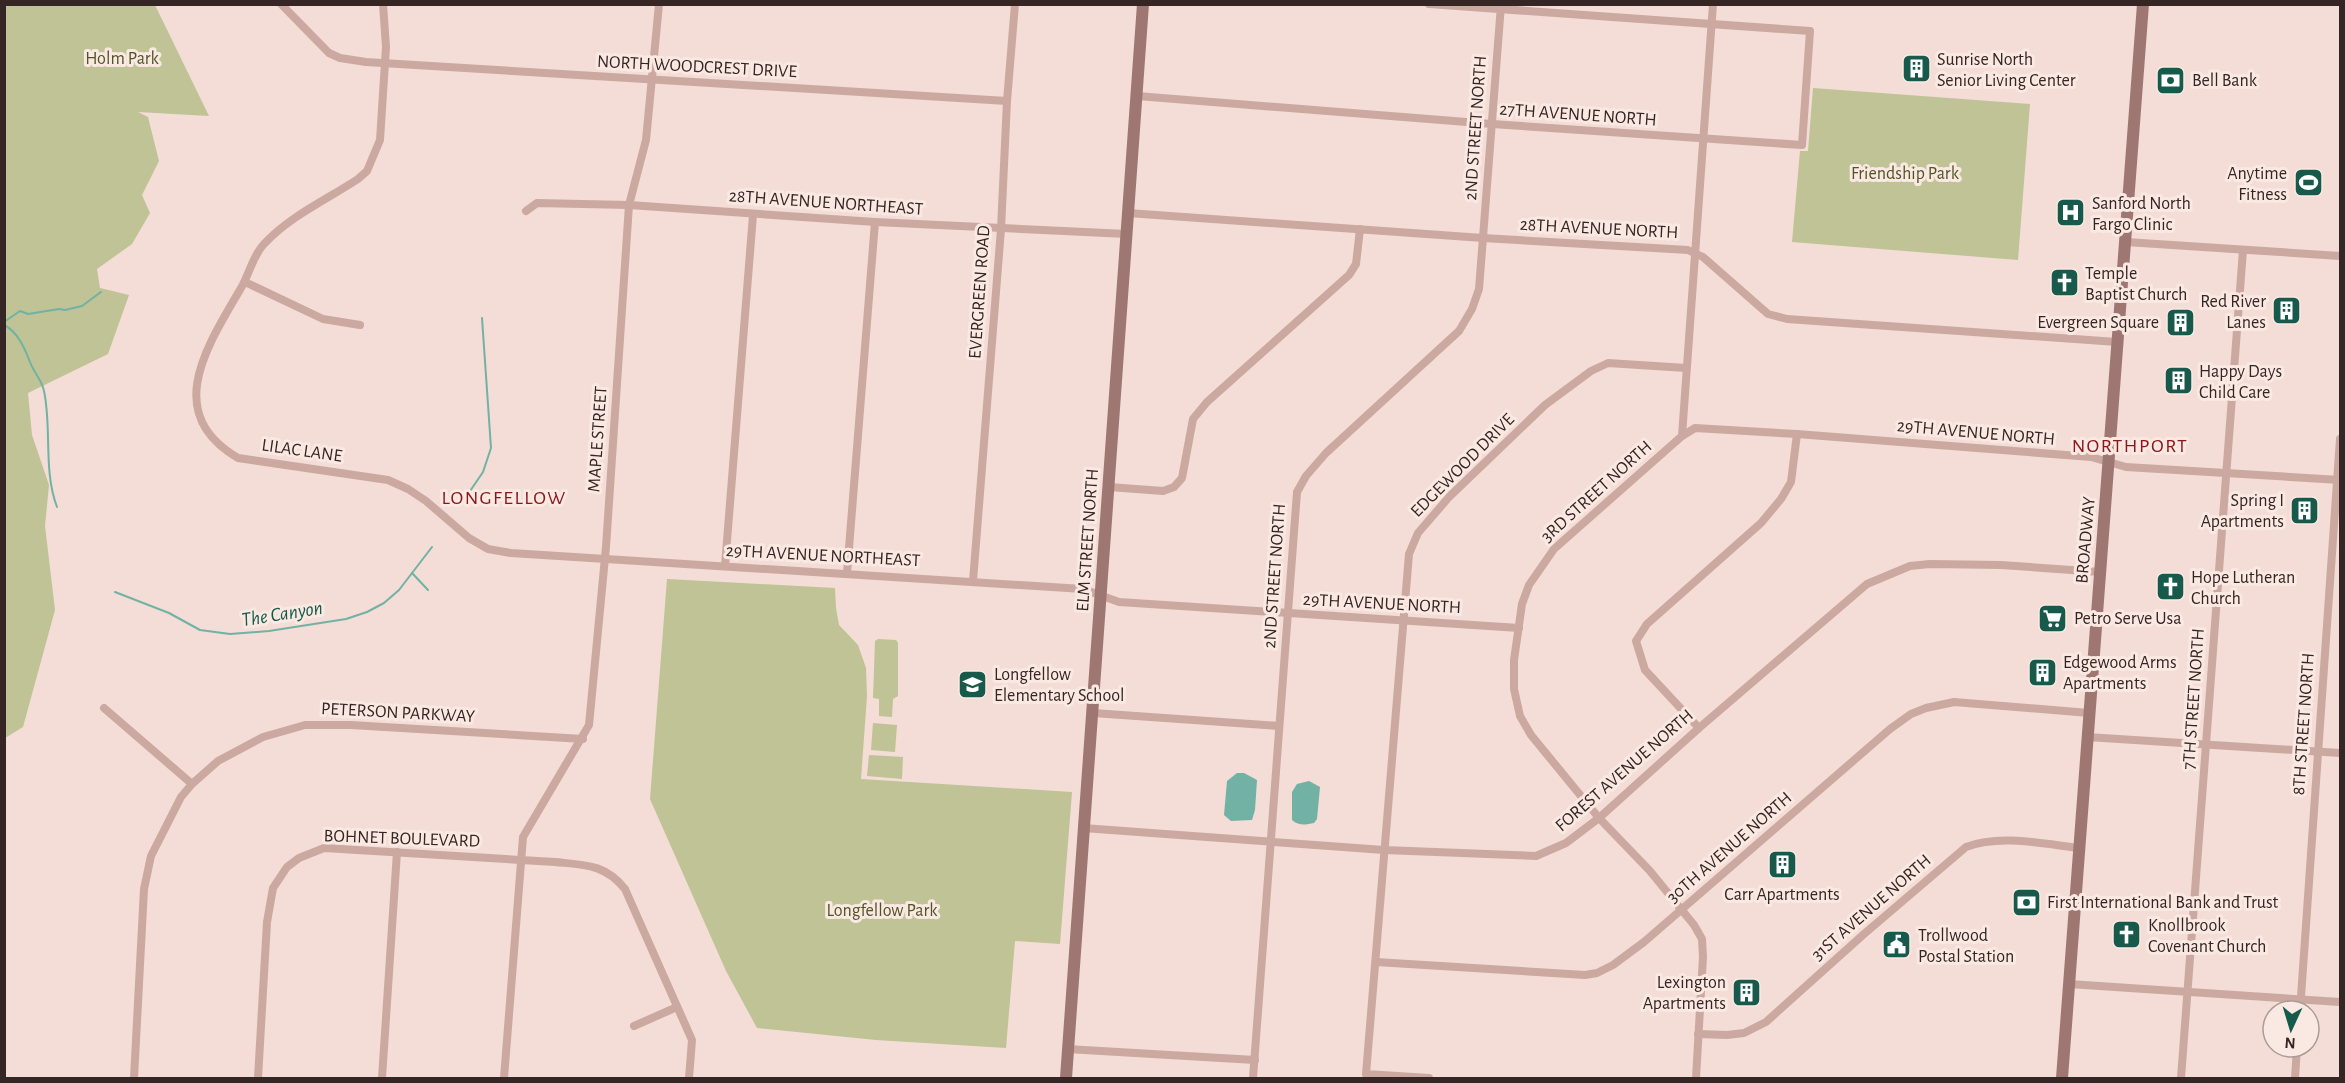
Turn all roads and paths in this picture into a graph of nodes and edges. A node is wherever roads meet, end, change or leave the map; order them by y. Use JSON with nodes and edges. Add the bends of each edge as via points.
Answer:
{"nodes":[{"id":1,"x":281,"y":4,"type":"edge"},
{"id":2,"x":383,"y":4,"type":"edge"},
{"id":3,"x":659,"y":4,"type":"edge"},
{"id":4,"x":1015,"y":4,"type":"edge"},
{"id":5,"x":1143,"y":4,"type":"edge"},
{"id":6,"x":1430,"y":4,"type":"edge"},
{"id":7,"x":1713,"y":4,"type":"edge"},
{"id":8,"x":2143,"y":4,"type":"edge"},
{"id":9,"x":1500,"y":7,"type":"edge"},
{"id":10,"x":1711,"y":25,"type":"junction"},
{"id":11,"x":385,"y":63,"type":"junction"},
{"id":12,"x":653,"y":80,"type":"junction"},
{"id":13,"x":1137,"y":96,"type":"junction"},
{"id":14,"x":1007,"y":101,"type":"junction"},
{"id":15,"x":1492,"y":124,"type":"junction"},
{"id":16,"x":1703,"y":139,"type":"junction"},
{"id":17,"x":628,"y":205,"type":"junction"},
{"id":18,"x":526,"y":212,"type":"dead end"},
{"id":19,"x":1128,"y":213,"type":"junction"},
{"id":20,"x":753,"y":215,"type":"junction"},
{"id":21,"x":875,"y":222,"type":"junction"},
{"id":22,"x":1001,"y":229,"type":"junction"},
{"id":23,"x":1360,"y":230,"type":"junction"},
{"id":24,"x":1126,"y":234,"type":"junction"},
{"id":25,"x":1483,"y":238,"type":"junction"},
{"id":26,"x":2126,"y":242,"type":"junction"},
{"id":27,"x":2243,"y":250,"type":"junction"},
{"id":28,"x":1695,"y":253,"type":"junction"},
{"id":29,"x":2340,"y":256,"type":"edge"},
{"id":30,"x":245,"y":282,"type":"junction"},
{"id":31,"x":360,"y":326,"type":"dead end"},
{"id":32,"x":2117,"y":342,"type":"junction"},
{"id":33,"x":1686,"y":368,"type":"junction"},
{"id":34,"x":1797,"y":434,"type":"junction"},
{"id":35,"x":1682,"y":436,"type":"junction"},
{"id":36,"x":2340,"y":439,"type":"edge"},
{"id":37,"x":2109,"y":462,"type":"junction"},
{"id":38,"x":2227,"y":473,"type":"junction"},
{"id":39,"x":2340,"y":480,"type":"edge"},
{"id":40,"x":1109,"y":487,"type":"junction"},
{"id":41,"x":542,"y":555,"type":"joint"},
{"id":42,"x":605,"y":559,"type":"junction"},
{"id":43,"x":725,"y":566,"type":"junction"},
{"id":44,"x":2100,"y":572,"type":"junction"},
{"id":45,"x":847,"y":573,"type":"junction"},
{"id":46,"x":973,"y":581,"type":"junction"},
{"id":47,"x":1101,"y":596,"type":"junction"},
{"id":48,"x":1288,"y":614,"type":"junction"},
{"id":49,"x":1403,"y":621,"type":"junction"},
{"id":50,"x":1519,"y":628,"type":"junction"},
{"id":51,"x":104,"y":708,"type":"dead end"},
{"id":52,"x":1093,"y":713,"type":"junction"},
{"id":53,"x":2089,"y":713,"type":"junction"},
{"id":54,"x":1279,"y":726,"type":"junction"},
{"id":55,"x":1699,"y":728,"type":"junction"},
{"id":56,"x":2087,"y":737,"type":"junction"},
{"id":57,"x":583,"y":739,"type":"junction"},
{"id":58,"x":2206,"y":745,"type":"junction"},
{"id":59,"x":2317,"y":751,"type":"junction"},
{"id":60,"x":2340,"y":753,"type":"edge"},
{"id":61,"x":192,"y":784,"type":"junction"},
{"id":62,"x":1599,"y":818,"type":"junction"},
{"id":63,"x":1083,"y":828,"type":"junction"},
{"id":64,"x":1271,"y":842,"type":"junction"},
{"id":65,"x":2079,"y":848,"type":"junction"},
{"id":66,"x":1384,"y":850,"type":"junction"},
{"id":67,"x":397,"y":852,"type":"junction"},
{"id":68,"x":522,"y":860,"type":"junction"},
{"id":69,"x":1682,"y":910,"type":"junction"},
{"id":70,"x":1376,"y":962,"type":"junction"},
{"id":71,"x":2069,"y":984,"type":"junction"},
{"id":72,"x":2188,"y":992,"type":"junction"},
{"id":73,"x":2301,"y":999,"type":"joint"},
{"id":74,"x":2321,"y":1001,"type":"edge"},
{"id":75,"x":2340,"y":1002,"type":"edge"},
{"id":76,"x":677,"y":1007,"type":"junction"},
{"id":77,"x":634,"y":1026,"type":"dead end"},
{"id":78,"x":1698,"y":1034,"type":"junction"},
{"id":79,"x":1067,"y":1049,"type":"junction"},
{"id":80,"x":2296,"y":1059,"type":"edge"},
{"id":81,"x":1255,"y":1060,"type":"junction"},
{"id":82,"x":134,"y":1078,"type":"edge"},
{"id":83,"x":258,"y":1078,"type":"edge"},
{"id":84,"x":382,"y":1078,"type":"edge"},
{"id":85,"x":504,"y":1078,"type":"edge"},
{"id":86,"x":689,"y":1078,"type":"edge"},
{"id":87,"x":1066,"y":1078,"type":"edge"},
{"id":88,"x":1253,"y":1078,"type":"edge"},
{"id":89,"x":1429,"y":1078,"type":"edge"},
{"id":90,"x":1696,"y":1078,"type":"edge"},
{"id":91,"x":2062,"y":1078,"type":"edge"},
{"id":92,"x":2181,"y":1078,"type":"edge"},
{"id":93,"x":2295,"y":1078,"type":"edge"}],
"edges":[{"from":1,"to":11,"type":"street","name":"NORTH WOODCREST DRIVE","via":[[329,53]]},
{"from":2,"to":11,"type":"street","name":"LILAC LANE"},
{"from":3,"to":12,"type":"street","name":"MAPLE STREET"},
{"from":4,"to":14,"type":"street","name":"EVERGREEN ROAD"},
{"from":5,"to":13,"type":"street","name":"ELM STREET NORTH"},
{"from":6,"to":9,"type":"street"},
{"from":7,"to":10,"type":"street"},
{"from":8,"to":26,"type":"street","name":"BROADWAY"},
{"from":9,"to":10,"type":"street"},
{"from":9,"to":15,"type":"street","name":"2ND STREET NORTH"},
{"from":10,"to":16,"type":"street"},
{"from":10,"to":16,"type":"street","name":"27TH AVENUE NORTH","via":[[1810,31],[1802,145]]},
{"from":11,"to":12,"type":"street","name":"NORTH WOODCREST DRIVE"},
{"from":11,"to":30,"type":"street","name":"LILAC LANE","via":[[380,140],[367,171],[280,228],[261,246]]},
{"from":12,"to":14,"type":"street","name":"NORTH WOODCREST DRIVE"},
{"from":12,"to":17,"type":"street","name":"MAPLE STREET","via":[[646,140]]},
{"from":13,"to":15,"type":"street","name":"27TH AVENUE NORTH"},
{"from":13,"to":19,"type":"street","name":"ELM STREET NORTH"},
{"from":14,"to":22,"type":"street","name":"EVERGREEN ROAD"},
{"from":15,"to":16,"type":"street","name":"27TH AVENUE NORTH"},
{"from":15,"to":25,"type":"street","name":"2ND STREET NORTH"},
{"from":16,"to":28,"type":"street"},
{"from":17,"to":18,"type":"street","name":"28TH AVENUE NORTHEAST","via":[[537,203]]},
{"from":17,"to":20,"type":"street","name":"28TH AVENUE NORTHEAST"},
{"from":17,"to":42,"type":"street","name":"MAPLE STREET"},
{"from":19,"to":23,"type":"street","name":"28TH AVENUE NORTH"},
{"from":19,"to":24,"type":"street","name":"ELM STREET NORTH"},
{"from":20,"to":21,"type":"street","name":"28TH AVENUE NORTHEAST"},
{"from":20,"to":43,"type":"street"},
{"from":21,"to":22,"type":"street","name":"28TH AVENUE NORTHEAST"},
{"from":21,"to":45,"type":"street"},
{"from":22,"to":24,"type":"street","name":"28TH AVENUE NORTHEAST"},
{"from":22,"to":46,"type":"street","name":"EVERGREEN ROAD"},
{"from":23,"to":25,"type":"street","name":"28TH AVENUE NORTH"},
{"from":23,"to":40,"type":"street","via":[[1356,264],[1349,275],[1193,419],[1182,478],[1174,487],[1163,491]]},
{"from":24,"to":40,"type":"street","name":"ELM STREET NORTH"},
{"from":25,"to":28,"type":"street","name":"28TH AVENUE NORTH"},
{"from":25,"to":48,"type":"street","name":"2ND STREET NORTH","via":[[1479,289],[1459,331],[1326,453],[1297,492]]},
{"from":26,"to":27,"type":"street"},
{"from":26,"to":32,"type":"street","name":"BROADWAY"},
{"from":27,"to":29,"type":"street"},
{"from":27,"to":38,"type":"street","name":"7TH STREET NORTH"},
{"from":28,"to":32,"type":"street","name":"28TH AVENUE NORTH","via":[[1768,314],[1787,319]]},
{"from":28,"to":33,"type":"street"},
{"from":30,"to":31,"type":"street","via":[[323,319]]},
{"from":30,"to":41,"type":"street","name":"LILAC LANE","via":[[205,353],[195,400],[202,422],[222,448],[238,458],[388,480],[417,495],[468,538],[488,549]]},
{"from":32,"to":37,"type":"street","name":"BROADWAY"},
{"from":33,"to":35,"type":"street"},
{"from":33,"to":49,"type":"street","name":"EDGEWOOD DRIVE","via":[[1608,363],[1590,371],[1545,405],[1449,497],[1418,533],[1409,554]]},
{"from":34,"to":35,"type":"street","name":"29TH AVENUE NORTH","via":[[1695,428]]},
{"from":34,"to":37,"type":"street","name":"29TH AVENUE NORTH","via":[[2079,456]]},
{"from":34,"to":55,"type":"street","via":[[1791,482],[1781,499],[1761,523],[1647,624],[1636,641],[1646,670]]},
{"from":35,"to":50,"type":"street","name":"3RD STREET NORTH","via":[[1554,549],[1528,585]]},
{"from":36,"to":39,"type":"street","name":"8TH STREET NORTH"},
{"from":37,"to":38,"type":"street","name":"29TH AVENUE NORTH","via":[[2126,467]]},
{"from":37,"to":44,"type":"street","name":"BROADWAY"},
{"from":38,"to":39,"type":"street","name":"29TH AVENUE NORTH"},
{"from":38,"to":58,"type":"street","name":"7TH STREET NORTH"},
{"from":39,"to":59,"type":"street","name":"8TH STREET NORTH"},
{"from":40,"to":47,"type":"street","name":"ELM STREET NORTH"},
{"from":41,"to":42,"type":"street","name":"29TH AVENUE NORTHEAST"},
{"from":42,"to":43,"type":"street","name":"29TH AVENUE NORTHEAST"},
{"from":42,"to":57,"type":"street","name":"MAPLE STREET","via":[[589,725]]},
{"from":43,"to":45,"type":"street","name":"29TH AVENUE NORTHEAST"},
{"from":44,"to":53,"type":"street","name":"BROADWAY"},
{"from":44,"to":55,"type":"street","name":"FOREST AVENUE NORTH","via":[[1930,564],[1890,572],[1867,584]]},
{"from":45,"to":46,"type":"street","name":"29TH AVENUE NORTHEAST"},
{"from":46,"to":47,"type":"street","name":"29TH AVENUE NORTHEAST","via":[[1083,589]]},
{"from":47,"to":48,"type":"street","name":"29TH AVENUE NORTH","via":[[1119,602]]},
{"from":47,"to":52,"type":"street","name":"ELM STREET NORTH"},
{"from":48,"to":49,"type":"street","name":"29TH AVENUE NORTH"},
{"from":48,"to":54,"type":"street","name":"2ND STREET NORTH"},
{"from":49,"to":50,"type":"street","name":"29TH AVENUE NORTH"},
{"from":49,"to":66,"type":"street","name":"EDGEWOOD DRIVE"},
{"from":50,"to":62,"type":"street","name":"3RD STREET NORTH","via":[[1514,689],[1520,716]]},
{"from":51,"to":61,"type":"street"},
{"from":52,"to":54,"type":"street"},
{"from":52,"to":63,"type":"street","name":"ELM STREET NORTH"},
{"from":53,"to":56,"type":"street","name":"BROADWAY"},
{"from":53,"to":69,"type":"street","name":"30TH AVENUE NORTH","via":[[1954,702],[1911,714]]},
{"from":54,"to":64,"type":"street","name":"2ND STREET NORTH"},
{"from":55,"to":62,"type":"street","name":"FOREST AVENUE NORTH"},
{"from":56,"to":58,"type":"street"},
{"from":56,"to":65,"type":"street","name":"BROADWAY"},
{"from":57,"to":61,"type":"street","name":"PETERSON PARKWAY","via":[[305,725],[245,745],[218,761]]},
{"from":57,"to":68,"type":"street","name":"MAPLE STREET","via":[[524,837]]},
{"from":58,"to":59,"type":"street"},
{"from":58,"to":72,"type":"street","name":"7TH STREET NORTH"},
{"from":59,"to":60,"type":"street"},
{"from":59,"to":73,"type":"street","name":"8TH STREET NORTH"},
{"from":61,"to":82,"type":"street","name":"PETERSON PARKWAY","via":[[173,810],[151,856],[144,889]]},
{"from":62,"to":66,"type":"street","name":"FOREST AVENUE NORTH","via":[[1566,843],[1536,856]]},
{"from":62,"to":69,"type":"street","name":"3RD STREET NORTH"},
{"from":63,"to":64,"type":"street","name":"FOREST AVENUE NORTH"},
{"from":63,"to":79,"type":"street","name":"ELM STREET NORTH"},
{"from":64,"to":66,"type":"street","name":"FOREST AVENUE NORTH"},
{"from":64,"to":81,"type":"street","name":"2ND STREET NORTH"},
{"from":65,"to":71,"type":"street","name":"BROADWAY"},
{"from":65,"to":78,"type":"street","name":"31ST AVENUE NORTH","via":[[2007,842],[1981,842],[1966,847],[1766,1023],[1744,1033]]},
{"from":66,"to":70,"type":"street","name":"EDGEWOOD DRIVE"},
{"from":67,"to":68,"type":"street","name":"BOHNET BOULEVARD"},
{"from":67,"to":83,"type":"street","name":"BOHNET BOULEVARD","via":[[324,848],[298,858],[279,878],[268,912]]},
{"from":67,"to":84,"type":"street"},
{"from":68,"to":76,"type":"street","name":"BOHNET BOULEVARD","via":[[589,865],[614,876],[625,889]]},
{"from":68,"to":85,"type":"street","name":"MAPLE STREET"},
{"from":69,"to":70,"type":"street","name":"30TH AVENUE NORTH","via":[[1613,965],[1597,973],[1565,975]]},
{"from":69,"to":78,"type":"street","name":"3RD STREET NORTH","via":[[1702,939]]},
{"from":70,"to":89,"type":"street","name":"EDGEWOOD DRIVE","via":[[1366,1074]]},
{"from":71,"to":72,"type":"street"},
{"from":71,"to":91,"type":"street","name":"BROADWAY"},
{"from":72,"to":73,"type":"street"},
{"from":72,"to":92,"type":"street","name":"7TH STREET NORTH"},
{"from":74,"to":75,"type":"street"},
{"from":76,"to":77,"type":"street"},
{"from":76,"to":86,"type":"street","name":"BOHNET BOULEVARD","via":[[692,1040]]},
{"from":78,"to":90,"type":"street","name":"3RD STREET NORTH"},
{"from":79,"to":81,"type":"street"},
{"from":79,"to":87,"type":"street","name":"ELM STREET NORTH"},
{"from":80,"to":93,"type":"street"},
{"from":81,"to":88,"type":"street","name":"2ND STREET NORTH"}]}
